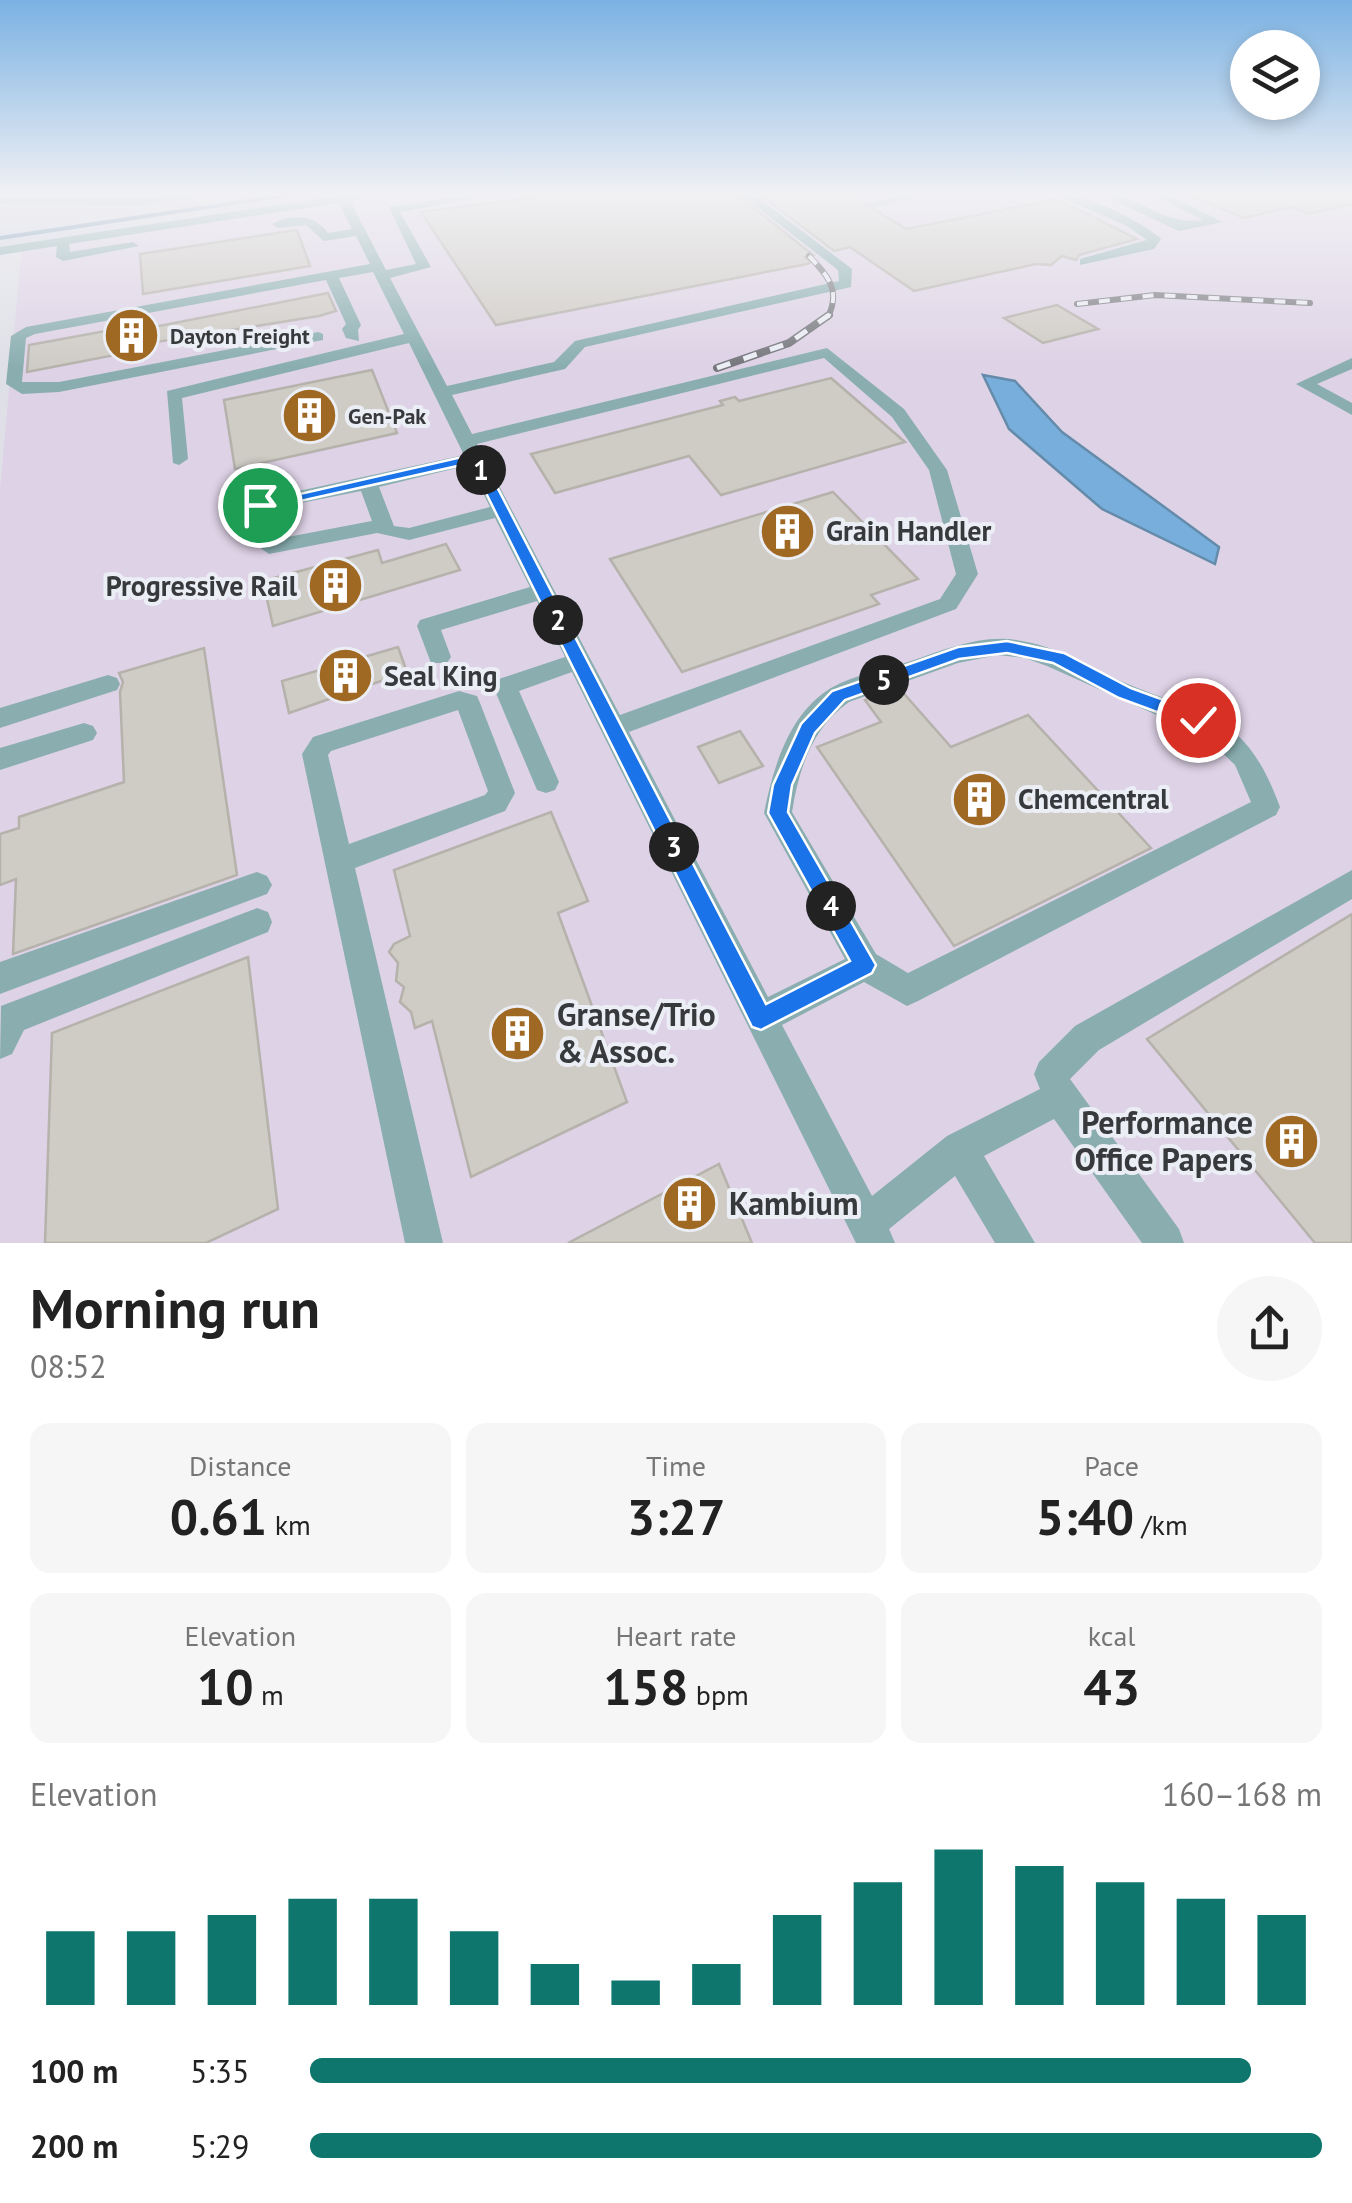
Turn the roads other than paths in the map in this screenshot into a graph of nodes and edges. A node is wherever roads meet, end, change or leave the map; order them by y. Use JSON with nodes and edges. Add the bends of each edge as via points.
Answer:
{"nodes":[{"id":1,"x":63,"y":251,"type":"edge"},
{"id":2,"x":101,"y":251,"type":"edge"},
{"id":3,"x":377,"y":251,"type":"edge"},
{"id":4,"x":404,"y":251,"type":"edge"},
{"id":5,"x":821,"y":251,"type":"edge"},
{"id":6,"x":1129,"y":251,"type":"edge"},
{"id":7,"x":1085,"y":262,"type":"dead end"},
{"id":8,"x":380,"y":271,"type":"junction"},
{"id":9,"x":331,"y":275,"type":"junction"},
{"id":10,"x":318,"y":337,"type":"dead end"},
{"id":11,"x":413,"y":337,"type":"junction"},
{"id":12,"x":354,"y":338,"type":"dead end"},
{"id":13,"x":1352,"y":363,"type":"edge"},
{"id":14,"x":442,"y":392,"type":"junction"},
{"id":15,"x":1352,"y":410,"type":"edge"},
{"id":16,"x":471,"y":449,"type":"junction"},
{"id":17,"x":179,"y":460,"type":"dead end"},
{"id":18,"x":368,"y":484,"type":"junction"},
{"id":19,"x":502,"y":510,"type":"junction"},
{"id":20,"x":384,"y":525,"type":"junction"},
{"id":21,"x":543,"y":591,"type":"junction"},
{"id":22,"x":440,"y":657,"type":"dead end"},
{"id":23,"x":580,"y":662,"type":"junction"},
{"id":24,"x":108,"y":684,"type":"dead end"},
{"id":25,"x":0,"y":718,"type":"edge"},
{"id":26,"x":613,"y":728,"type":"junction"},
{"id":27,"x":84,"y":733,"type":"dead end"},
{"id":28,"x":0,"y":758,"type":"edge"},
{"id":29,"x":546,"y":782,"type":"dead end"},
{"id":30,"x":338,"y":860,"type":"junction"},
{"id":31,"x":1352,"y":882,"type":"edge"},
{"id":32,"x":257,"y":885,"type":"dead end"},
{"id":33,"x":258,"y":922,"type":"dead end"},
{"id":34,"x":864,"y":965,"type":"junction"},
{"id":35,"x":0,"y":978,"type":"edge"},
{"id":36,"x":761,"y":1018,"type":"junction"},
{"id":37,"x":0,"y":1042,"type":"edge"},
{"id":38,"x":1060,"y":1097,"type":"junction"},
{"id":39,"x":960,"y":1149,"type":"junction"},
{"id":40,"x":871,"y":1234,"type":"edge"},
{"id":41,"x":424,"y":1243,"type":"edge"},
{"id":42,"x":1016,"y":1243,"type":"edge"},
{"id":43,"x":1164,"y":1243,"type":"edge"}],
"edges":[{"from":1,"to":2,"type":"street","via":[[63,257]]},
{"from":3,"to":8,"type":"street"},
{"from":4,"to":8,"type":"street","via":[[424,268]]},
{"from":5,"to":14,"type":"street","via":[[845,269],[846,284],[580,344],[558,366]]},
{"from":6,"to":7,"type":"street"},
{"from":8,"to":9,"type":"street"},
{"from":8,"to":11,"type":"street"},
{"from":9,"to":10,"type":"street","via":[[31,330],[19,336],[14,384],[59,388]]},
{"from":9,"to":12,"type":"street"},
{"from":11,"to":14,"type":"street"},
{"from":11,"to":17,"type":"street","via":[[173,395]]},
{"from":13,"to":15,"type":"street","via":[[1304,384]]},
{"from":14,"to":16,"type":"street"},
{"from":16,"to":18,"type":"street"},
{"from":16,"to":19,"type":"street"},
{"from":16,"to":26,"type":"street","via":[[827,353],[898,413],[938,470],[967,574],[948,604]]},
{"from":18,"to":20,"type":"street"},
{"from":18,"to":20,"type":"street","via":[[260,505],[270,547]]},
{"from":19,"to":20,"type":"street","via":[[409,534]]},
{"from":19,"to":21,"type":"street"},
{"from":21,"to":22,"type":"street","via":[[428,626]]},
{"from":21,"to":23,"type":"street"},
{"from":23,"to":26,"type":"street"},
{"from":23,"to":29,"type":"street","via":[[505,686]]},
{"from":24,"to":25,"type":"street"},
{"from":26,"to":36,"type":"street"},
{"from":27,"to":28,"type":"street"},
{"from":30,"to":30,"type":"street","via":[[316,754],[322,744],[459,700],[468,703],[502,793],[495,803]]},
{"from":30,"to":41,"type":"street"},
{"from":31,"to":38,"type":"street","via":[[1086,1038],[1051,1074]]},
{"from":32,"to":35,"type":"street"},
{"from":33,"to":37,"type":"street","via":[[13,1018]]},
{"from":34,"to":34,"type":"street","via":[[778,813],[782,785],[807,729],[838,696],[958,654],[1007,647],[1058,658],[1223,731],[1257,774],[1266,808],[908,990]]},
{"from":34,"to":36,"type":"street"},
{"from":36,"to":40,"type":"street"},
{"from":38,"to":39,"type":"street"},
{"from":38,"to":43,"type":"street"},
{"from":39,"to":40,"type":"street"},
{"from":39,"to":42,"type":"street"}]}
